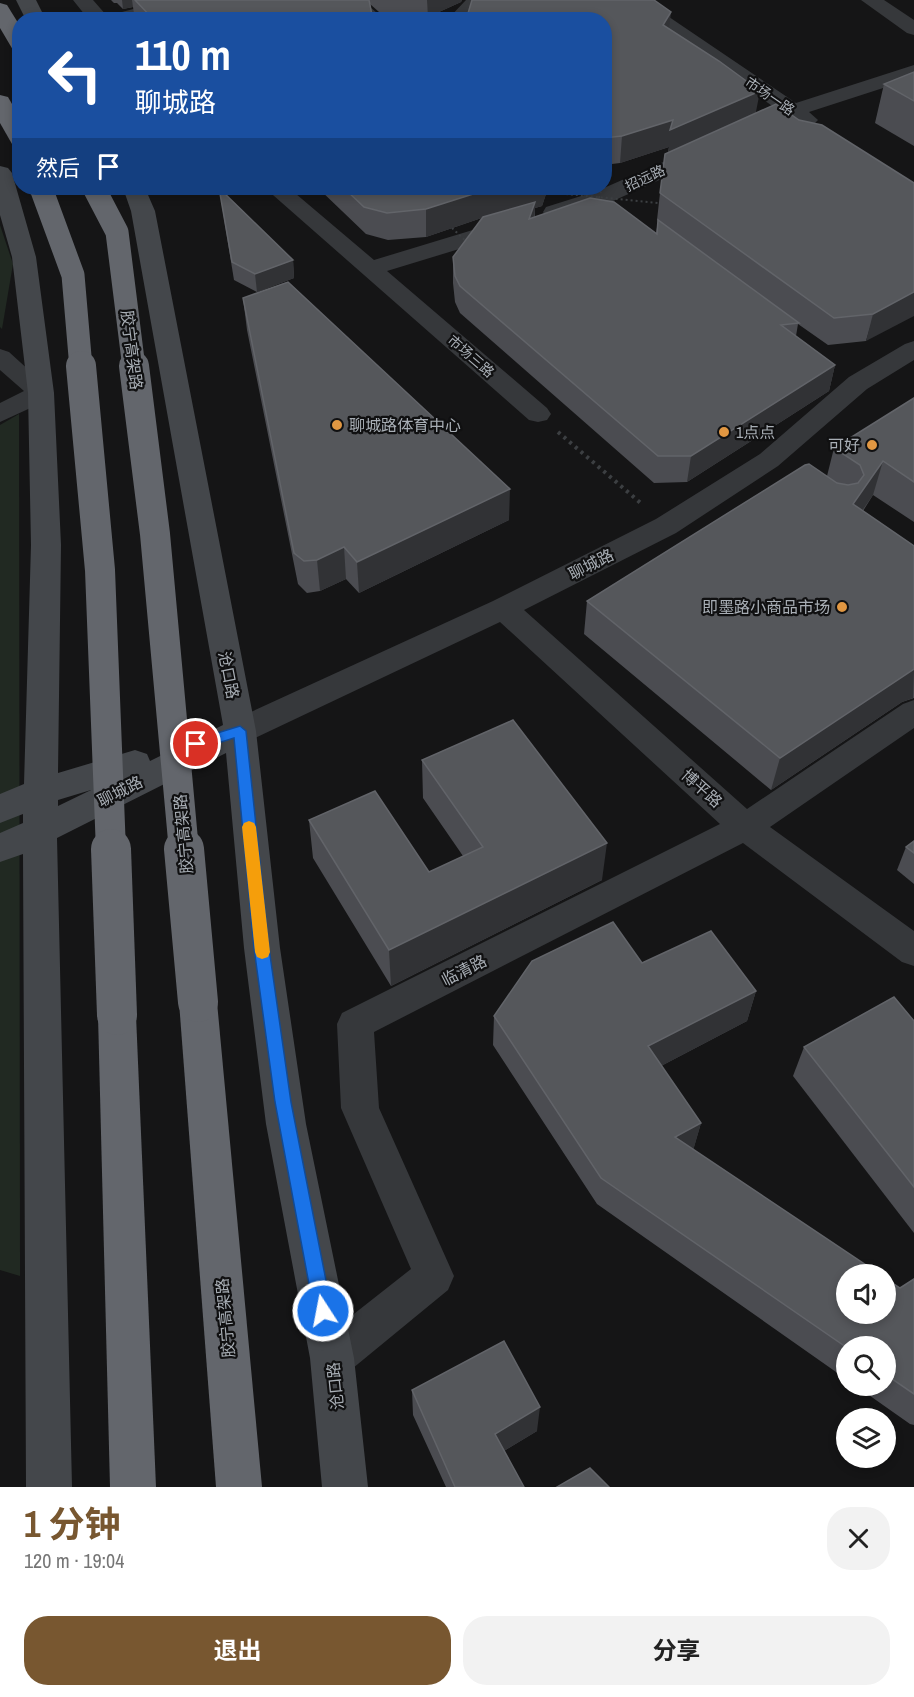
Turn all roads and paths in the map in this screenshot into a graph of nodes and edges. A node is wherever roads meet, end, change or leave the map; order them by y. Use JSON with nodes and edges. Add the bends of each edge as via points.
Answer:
{"nodes":[{"id":1,"x":83,"y":0,"type":"edge"},
{"id":2,"x":189,"y":0,"type":"edge"},
{"id":3,"x":350,"y":0,"type":"edge"},
{"id":4,"x":477,"y":0,"type":"edge"},
{"id":5,"x":631,"y":0,"type":"edge"},
{"id":6,"x":871,"y":0,"type":"edge"},
{"id":7,"x":0,"y":9,"type":"edge"},
{"id":8,"x":93,"y":12,"type":"edge"},
{"id":9,"x":144,"y":12,"type":"edge"},
{"id":10,"x":366,"y":12,"type":"edge"},
{"id":11,"x":464,"y":12,"type":"edge"},
{"id":12,"x":914,"y":29,"type":"edge"},
{"id":13,"x":12,"y":31,"type":"edge"},
{"id":14,"x":914,"y":71,"type":"edge"},
{"id":15,"x":0,"y":102,"type":"edge"},
{"id":16,"x":792,"y":111,"type":"junction"},
{"id":17,"x":12,"y":124,"type":"edge"},
{"id":18,"x":822,"y":129,"type":"edge"},
{"id":19,"x":0,"y":173,"type":"edge"},
{"id":20,"x":612,"y":193,"type":"edge"},
{"id":21,"x":44,"y":195,"type":"edge"},
{"id":22,"x":98,"y":195,"type":"edge"},
{"id":23,"x":137,"y":195,"type":"edge"},
{"id":24,"x":284,"y":195,"type":"edge"},
{"id":25,"x":581,"y":195,"type":"edge"},
{"id":26,"x":604,"y":197,"type":"edge"},
{"id":27,"x":658,"y":203,"type":"edge"},
{"id":28,"x":452,"y":228,"type":"edge"},
{"id":29,"x":469,"y":244,"type":"edge"},
{"id":30,"x":370,"y":269,"type":"junction"},
{"id":31,"x":914,"y":349,"type":"edge"},
{"id":32,"x":0,"y":357,"type":"edge"},
{"id":33,"x":41,"y":393,"type":"junction"},
{"id":34,"x":0,"y":414,"type":"edge"},
{"id":35,"x":538,"y":414,"type":"joint"},
{"id":36,"x":666,"y":526,"type":"junction"},
{"id":37,"x":503,"y":608,"type":"junction"},
{"id":38,"x":914,"y":712,"type":"edge"},
{"id":39,"x":240,"y":731,"type":"junction"},
{"id":40,"x":41,"y":792,"type":"junction"},
{"id":41,"x":0,"y":809,"type":"edge"},
{"id":42,"x":745,"y":827,"type":"junction"},
{"id":43,"x":40,"y":831,"type":"junction"},
{"id":44,"x":0,"y":848,"type":"edge"},
{"id":45,"x":914,"y":951,"type":"edge"},
{"id":46,"x":332,"y":1358,"type":"junction"},
{"id":47,"x":50,"y":1487,"type":"edge"},
{"id":48,"x":133,"y":1487,"type":"edge"},
{"id":49,"x":239,"y":1487,"type":"edge"},
{"id":50,"x":345,"y":1487,"type":"edge"}],
"edges":[{"from":1,"to":8,"type":"street"},
{"from":2,"to":9,"type":"street"},
{"from":3,"to":10,"type":"street"},
{"from":4,"to":11,"type":"street"},
{"from":5,"to":16,"type":"street","name":"市场一路"},
{"from":6,"to":12,"type":"street"},
{"from":7,"to":13,"type":"highway"},
{"from":14,"to":16,"type":"street","name":"招远路"},
{"from":15,"to":17,"type":"highway"},
{"from":16,"to":18,"type":"street","name":"市场一路"},
{"from":16,"to":20,"type":"street","name":"招远路"},
{"from":19,"to":33,"type":"main road","via":[[24,257]]},
{"from":21,"to":48,"type":"highway","bridge":true,"via":[[73,276],[100,570]]},
{"from":22,"to":49,"type":"highway","name":"胶宁高架路","bridge":true,"via":[[119,244],[154,534]]},
{"from":23,"to":39,"type":"main road","name":"沧口路","via":[[143,211]]},
{"from":24,"to":30,"type":"street","name":"市场三路"},
{"from":25,"to":26,"type":"path","bridge":true},
{"from":26,"to":27,"type":"path","bridge":true},
{"from":26,"to":30,"type":"street","name":"招远路"},
{"from":28,"to":29,"type":"path","bridge":true},
{"from":30,"to":35,"type":"street","name":"市场三路"},
{"from":31,"to":36,"type":"street","name":"聊城路","via":[[848,376],[777,466]]},
{"from":32,"to":33,"type":"street"},
{"from":33,"to":34,"type":"street"},
{"from":33,"to":40,"type":"main road","via":[[46,545]]},
{"from":35,"to":36,"type":"path"},
{"from":36,"to":37,"type":"street","name":"聊城路"},
{"from":37,"to":39,"type":"street","name":"聊城路"},
{"from":37,"to":42,"type":"street","name":"博平路"},
{"from":38,"to":42,"type":"street","name":"临清路"},
{"from":39,"to":40,"type":"main road","name":"聊城路"},
{"from":39,"to":43,"type":"main road","name":"聊城路"},
{"from":39,"to":46,"type":"main road","name":"沧口路","via":[[262,948],[286,1124]]},
{"from":40,"to":41,"type":"main road","name":"聊城路"},
{"from":40,"to":43,"type":"main road"},
{"from":42,"to":45,"type":"street","name":"博平路"},
{"from":42,"to":46,"type":"street","name":"临清路","via":[[355,1024],[360,1108],[434,1276]]},
{"from":43,"to":44,"type":"main road","name":"聊城路"},
{"from":43,"to":47,"type":"main road"},
{"from":46,"to":50,"type":"main road","name":"沧口路"}]}
